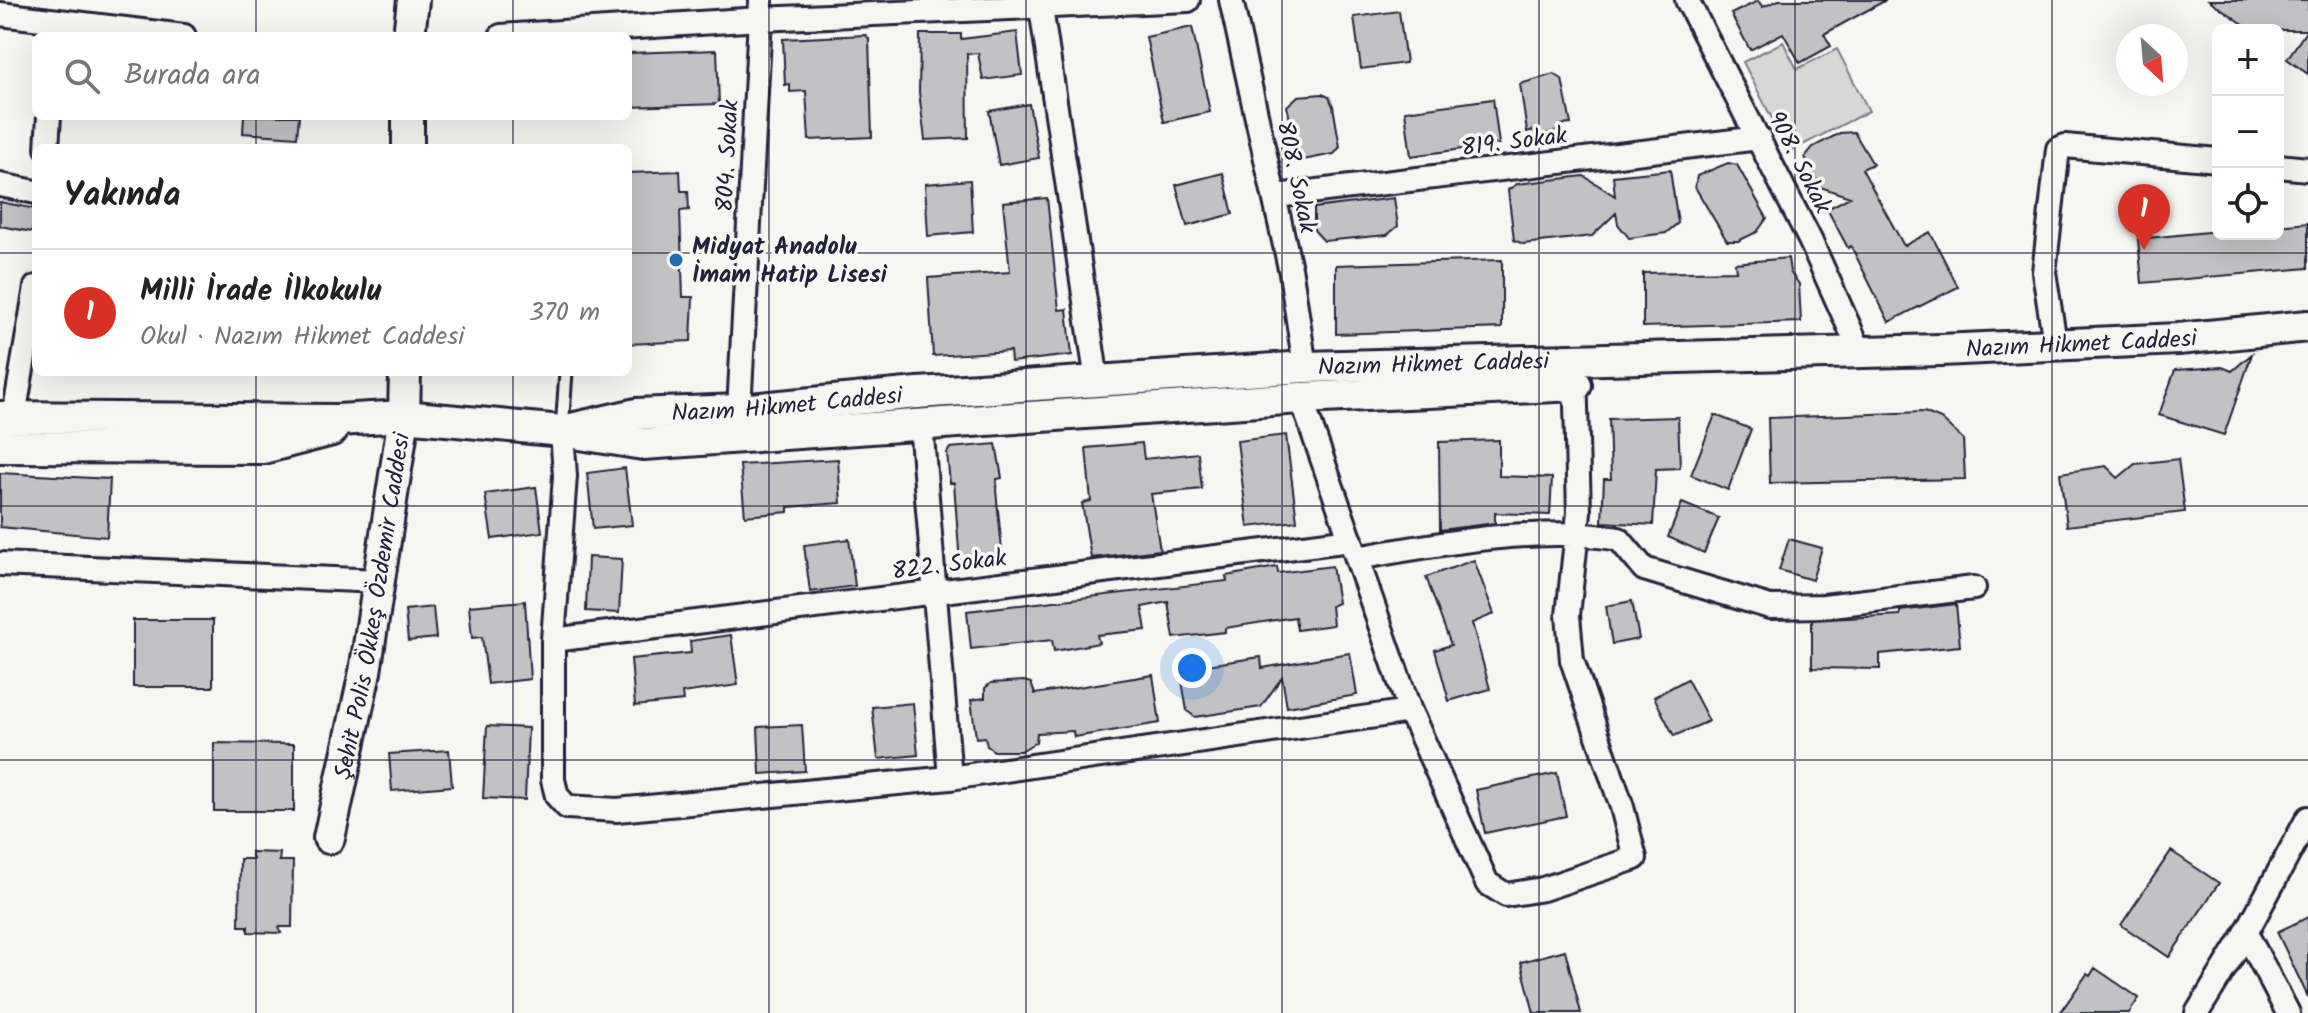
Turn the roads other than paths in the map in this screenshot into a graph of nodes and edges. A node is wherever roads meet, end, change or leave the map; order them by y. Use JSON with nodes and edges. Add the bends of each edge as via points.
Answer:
{"nodes":[{"id":1,"x":413,"y":0,"type":"edge"},
{"id":2,"x":1188,"y":0,"type":"edge"},
{"id":3,"x":1231,"y":0,"type":"edge"},
{"id":4,"x":1687,"y":0,"type":"edge"},
{"id":5,"x":1041,"y":8,"type":"junction"},
{"id":6,"x":761,"y":9,"type":"edge"},
{"id":7,"x":0,"y":14,"type":"edge"},
{"id":8,"x":58,"y":30,"type":"edge"},
{"id":9,"x":100,"y":32,"type":"edge"},
{"id":10,"x":409,"y":32,"type":"edge"},
{"id":11,"x":540,"y":32,"type":"edge"},
{"id":12,"x":49,"y":120,"type":"edge"},
{"id":13,"x":408,"y":120,"type":"edge"},
{"id":14,"x":1759,"y":138,"type":"junction"},
{"id":15,"x":47,"y":144,"type":"edge"},
{"id":16,"x":408,"y":144,"type":"edge"},
{"id":17,"x":2212,"y":159,"type":"edge"},
{"id":18,"x":2284,"y":167,"type":"edge"},
{"id":19,"x":2308,"y":169,"type":"edge"},
{"id":20,"x":0,"y":185,"type":"edge"},
{"id":21,"x":32,"y":191,"type":"edge"},
{"id":22,"x":1276,"y":196,"type":"junction"},
{"id":23,"x":32,"y":305,"type":"edge"},
{"id":24,"x":2308,"y":326,"type":"edge"},
{"id":25,"x":2055,"y":343,"type":"junction"},
{"id":26,"x":1860,"y":351,"type":"junction"},
{"id":27,"x":1305,"y":367,"type":"junction"},
{"id":28,"x":1575,"y":372,"type":"junction"},
{"id":29,"x":404,"y":376,"type":"edge"},
{"id":30,"x":566,"y":376,"type":"edge"},
{"id":31,"x":1097,"y":381,"type":"junction"},
{"id":32,"x":1301,"y":398,"type":"junction"},
{"id":33,"x":739,"y":410,"type":"junction"},
{"id":34,"x":7,"y":416,"type":"edge"},
{"id":35,"x":391,"y":417,"type":"junction"},
{"id":36,"x":921,"y":424,"type":"junction"},
{"id":37,"x":562,"y":431,"type":"junction"},
{"id":38,"x":0,"y":447,"type":"edge"},
{"id":39,"x":1577,"y":533,"type":"junction"},
{"id":40,"x":1354,"y":549,"type":"junction"},
{"id":41,"x":0,"y":564,"type":"edge"},
{"id":42,"x":379,"y":581,"type":"junction"},
{"id":43,"x":1974,"y":588,"type":"dead end"},
{"id":44,"x":937,"y":592,"type":"junction"},
{"id":45,"x":553,"y":640,"type":"junction"},
{"id":46,"x":1410,"y":711,"type":"junction"},
{"id":47,"x":950,"y":778,"type":"junction"},
{"id":48,"x":2307,"y":823,"type":"edge"},
{"id":49,"x":329,"y":838,"type":"dead end"},
{"id":50,"x":2246,"y":933,"type":"junction"},
{"id":51,"x":2197,"y":1013,"type":"edge"},
{"id":52,"x":2288,"y":1013,"type":"edge"}],
"edges":[{"from":1,"to":10,"type":"street"},
{"from":2,"to":5,"type":"street"},
{"from":3,"to":22,"type":"street","name":"808. Sokak"},
{"from":4,"to":14,"type":"street","name":"908. Sokak"},
{"from":5,"to":6,"type":"street"},
{"from":5,"to":31,"type":"street"},
{"from":6,"to":11,"type":"street"},
{"from":6,"to":33,"type":"street","name":"804. Sokak"},
{"from":7,"to":8,"type":"street"},
{"from":8,"to":9,"type":"street"},
{"from":12,"to":15,"type":"street"},
{"from":13,"to":16,"type":"street"},
{"from":14,"to":22,"type":"street","name":"819. Sokak"},
{"from":14,"to":26,"type":"street","name":"908. Sokak"},
{"from":17,"to":25,"type":"street","via":[[2058,149],[2044,272]]},
{"from":18,"to":19,"type":"street"},
{"from":20,"to":21,"type":"street"},
{"from":22,"to":27,"type":"street","name":"808. Sokak"},
{"from":23,"to":34,"type":"street"},
{"from":24,"to":25,"type":"street","name":"Nazım Hikmet Caddesi","via":[[2178,339]]},
{"from":25,"to":26,"type":"street","name":"Nazım Hikmet Caddesi"},
{"from":26,"to":28,"type":"street","name":"Nazım Hikmet Caddesi"},
{"from":27,"to":28,"type":"street","name":"Nazım Hikmet Caddesi"},
{"from":27,"to":31,"type":"street","name":"Nazım Hikmet Caddesi"},
{"from":28,"to":32,"type":"street","name":"Nazım Hikmet Caddesi"},
{"from":28,"to":39,"type":"street"},
{"from":29,"to":35,"type":"street","name":"Şehit Polis Ökkeş Özdemir Caddesi"},
{"from":30,"to":37,"type":"lane"},
{"from":31,"to":33,"type":"street","name":"Nazım Hikmet Caddesi"},
{"from":32,"to":36,"type":"street","name":"Nazım Hikmet Caddesi"},
{"from":32,"to":40,"type":"street"},
{"from":33,"to":37,"type":"street","name":"Nazım Hikmet Caddesi","via":[[636,414]]},
{"from":34,"to":35,"type":"street","name":"Nazım Hikmet Caddesi"},
{"from":35,"to":37,"type":"street","name":"Nazım Hikmet Caddesi"},
{"from":35,"to":38,"type":"street","via":[[263,448]]},
{"from":35,"to":42,"type":"street","name":"Şehit Polis Ökkeş Özdemir Caddesi"},
{"from":36,"to":37,"type":"street","name":"Nazım Hikmet Caddesi","via":[[643,444]]},
{"from":36,"to":44,"type":"street"},
{"from":37,"to":45,"type":"street","via":[[565,476]]},
{"from":39,"to":40,"type":"street","name":"822. Sokak"},
{"from":39,"to":43,"type":"street","name":"822. Sokak","via":[[1619,539],[1644,569],[1770,607],[1824,606]]},
{"from":39,"to":46,"type":"street","via":[[1568,615],[1572,660],[1635,858],[1543,889],[1506,895],[1487,883]]},
{"from":40,"to":44,"type":"street","name":"822. Sokak"},
{"from":40,"to":46,"type":"street"},
{"from":41,"to":42,"type":"street"},
{"from":42,"to":49,"type":"street","name":"Şehit Polis Ökkeş Özdemir Caddesi"},
{"from":44,"to":45,"type":"street","name":"822. Sokak"},
{"from":44,"to":47,"type":"street"},
{"from":45,"to":47,"type":"street","via":[[553,780],[567,807],[617,810]]},
{"from":46,"to":47,"type":"street"},
{"from":48,"to":50,"type":"street"},
{"from":50,"to":51,"type":"street"},
{"from":50,"to":52,"type":"street"}]}
